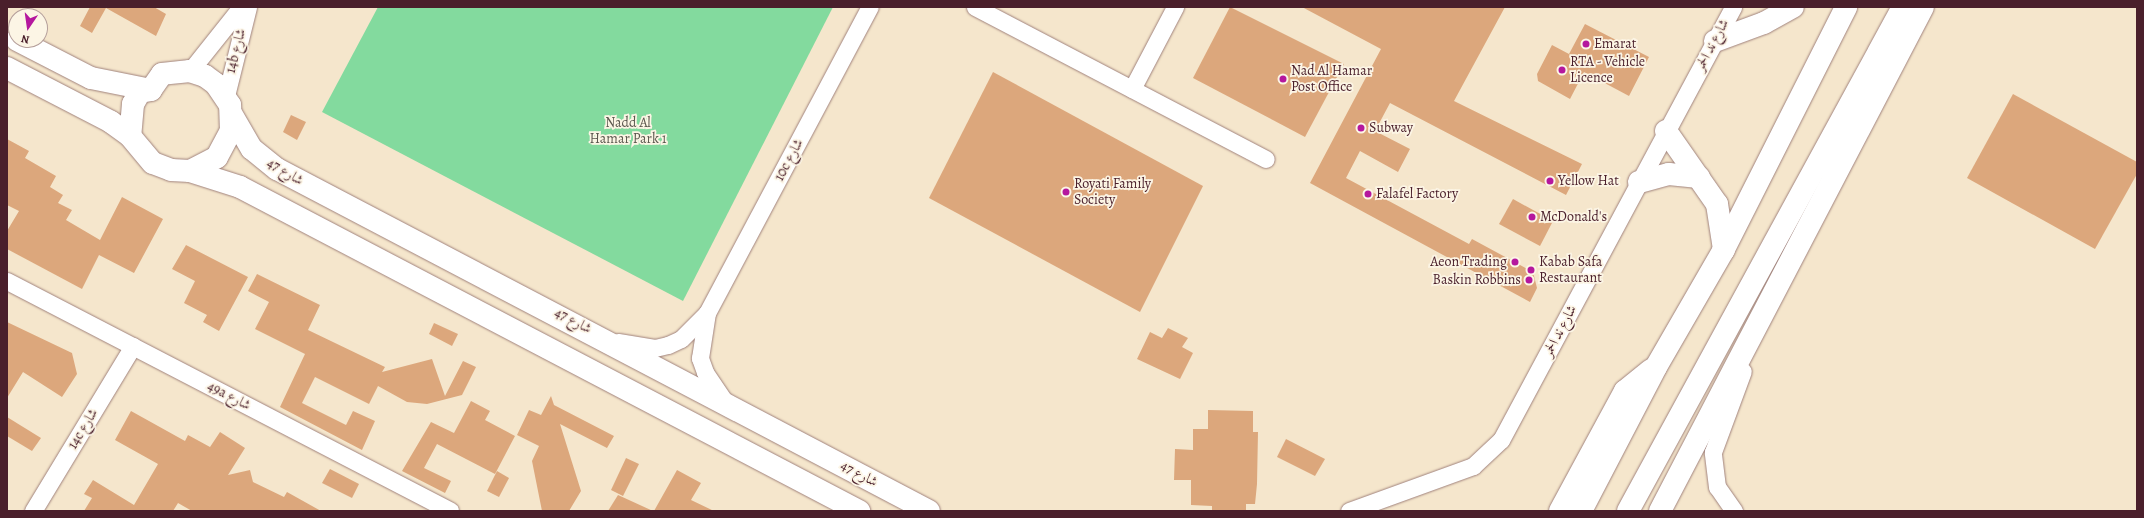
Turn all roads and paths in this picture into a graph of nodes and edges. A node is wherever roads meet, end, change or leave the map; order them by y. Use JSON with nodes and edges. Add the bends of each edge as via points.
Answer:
{"nodes":[{"id":1,"x":241,"y":7,"type":"edge"},
{"id":2,"x":248,"y":7,"type":"edge"},
{"id":3,"x":870,"y":7,"type":"edge"},
{"id":4,"x":975,"y":7,"type":"edge"},
{"id":5,"x":1175,"y":7,"type":"edge"},
{"id":6,"x":1732,"y":7,"type":"edge"},
{"id":7,"x":1793,"y":7,"type":"edge"},
{"id":8,"x":1846,"y":7,"type":"edge"},
{"id":9,"x":1902,"y":7,"type":"edge"},
{"id":10,"x":1923,"y":7,"type":"edge"},
{"id":11,"x":1715,"y":41,"type":"junction"},
{"id":12,"x":32,"y":48,"type":"edge"},
{"id":13,"x":7,"y":68,"type":"edge"},
{"id":14,"x":190,"y":71,"type":"junction"},
{"id":15,"x":1132,"y":89,"type":"junction"},
{"id":16,"x":151,"y":90,"type":"junction"},
{"id":17,"x":229,"y":106,"type":"junction"},
{"id":18,"x":1666,"y":131,"type":"junction"},
{"id":19,"x":130,"y":136,"type":"junction"},
{"id":20,"x":1266,"y":159,"type":"dead end"},
{"id":21,"x":190,"y":171,"type":"junction"},
{"id":22,"x":1699,"y":176,"type":"junction"},
{"id":23,"x":1639,"y":182,"type":"junction"},
{"id":24,"x":1724,"y":251,"type":"junction"},
{"id":25,"x":7,"y":281,"type":"edge"},
{"id":26,"x":1775,"y":289,"type":"junction"},
{"id":27,"x":707,"y":314,"type":"junction"},
{"id":28,"x":611,"y":341,"type":"junction"},
{"id":29,"x":133,"y":346,"type":"junction"},
{"id":30,"x":1656,"y":367,"type":"junction"},
{"id":31,"x":725,"y":402,"type":"junction"},
{"id":32,"x":33,"y":511,"type":"edge"},
{"id":33,"x":450,"y":511,"type":"edge"},
{"id":34,"x":859,"y":511,"type":"edge"},
{"id":35,"x":929,"y":511,"type":"edge"},
{"id":36,"x":1349,"y":511,"type":"edge"},
{"id":37,"x":1560,"y":511,"type":"edge"},
{"id":38,"x":1581,"y":511,"type":"edge"},
{"id":39,"x":1628,"y":511,"type":"edge"},
{"id":40,"x":1660,"y":511,"type":"edge"},
{"id":41,"x":1734,"y":511,"type":"edge"}],
"edges":[{"from":1,"to":14,"type":"street","name":"14b شارع"},
{"from":2,"to":17,"type":"street","name":"14b شارع"},
{"from":3,"to":27,"type":"street","name":"10c شارع"},
{"from":4,"to":15,"type":"street"},
{"from":5,"to":15,"type":"street"},
{"from":6,"to":11,"type":"street","name":"شارع ند الحمر"},
{"from":7,"to":11,"type":"main road","via":[[1764,23]]},
{"from":8,"to":24,"type":"main road"},
{"from":9,"to":39,"type":"main road"},
{"from":10,"to":26,"type":"main road"},
{"from":11,"to":18,"type":"street","name":"شارع ند الحمر"},
{"from":12,"to":16,"type":"main road","via":[[91,78]]},
{"from":13,"to":19,"type":"main road","via":[[94,112]]},
{"from":14,"to":16,"type":"main road","via":[[162,74]]},
{"from":14,"to":17,"type":"main road","via":[[205,76]]},
{"from":15,"to":20,"type":"street"},
{"from":16,"to":19,"type":"main road","via":[[140,92],[133,104]]},
{"from":17,"to":21,"type":"main road","via":[[232,131],[217,157]]},
{"from":17,"to":28,"type":"main road","name":"شارع 47","via":[[252,149],[277,169]]},
{"from":18,"to":22,"type":"main road"},
{"from":18,"to":23,"type":"street","name":"شارع ند الحمر"},
{"from":19,"to":21,"type":"main road","via":[[153,163],[171,170]]},
{"from":21,"to":34,"type":"main road","via":[[240,187]]},
{"from":22,"to":23,"type":"main road","via":[[1669,174]]},
{"from":22,"to":24,"type":"main road","via":[[1718,209]]},
{"from":23,"to":36,"type":"street","name":"شارع ند الحمر","via":[[1501,440],[1473,466]]},
{"from":24,"to":30,"type":"main road"},
{"from":25,"to":29,"type":"street","name":"49a شارع"},
{"from":26,"to":40,"type":"main road"},
{"from":26,"to":41,"type":"street","via":[[1713,452],[1717,487]]},
{"from":27,"to":28,"type":"street","name":"10c شارع","via":[[681,339],[668,345],[641,347]]},
{"from":27,"to":31,"type":"street","name":"10c شارع","via":[[700,358],[705,372]]},
{"from":28,"to":31,"type":"main road","name":"شارع 47"},
{"from":29,"to":32,"type":"street","name":"14c شارع"},
{"from":29,"to":33,"type":"street","name":"49a شارع"},
{"from":30,"to":37,"type":"main road","via":[[1633,381],[1625,391]]},
{"from":30,"to":38,"type":"main road"},
{"from":31,"to":35,"type":"main road","name":"شارع 47"}]}
